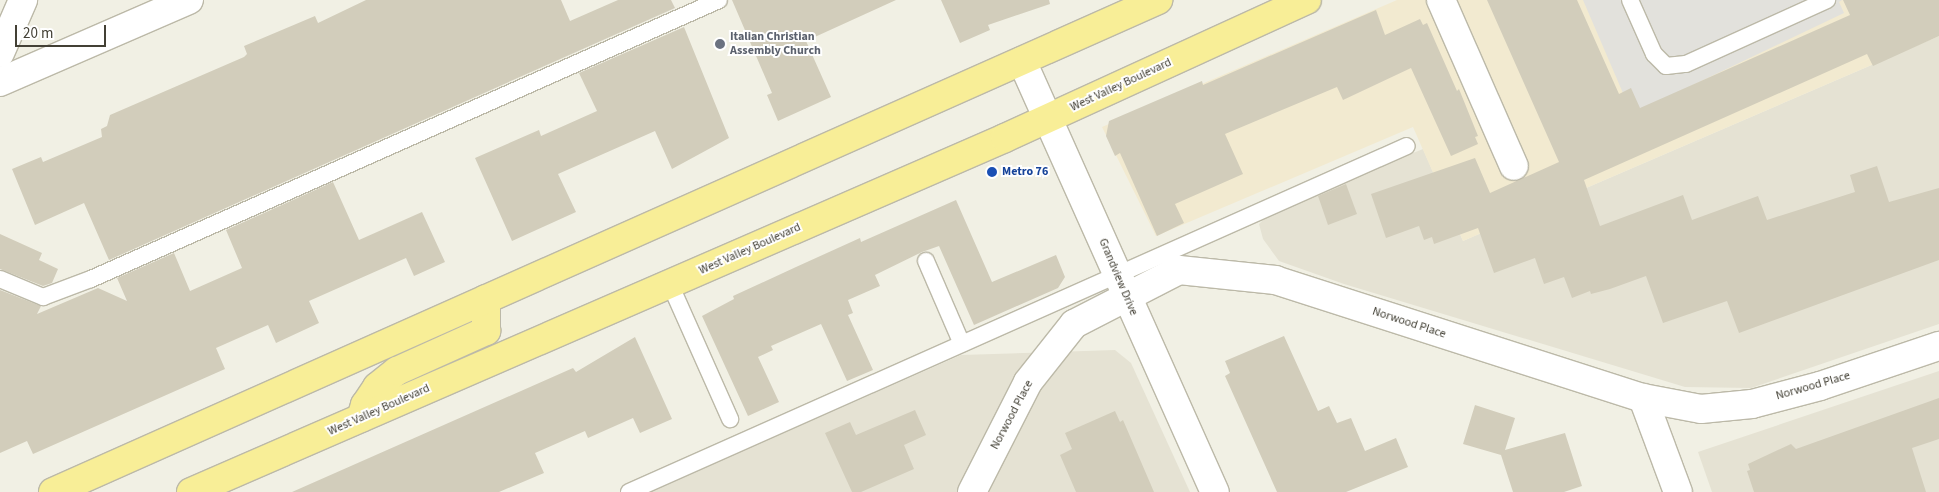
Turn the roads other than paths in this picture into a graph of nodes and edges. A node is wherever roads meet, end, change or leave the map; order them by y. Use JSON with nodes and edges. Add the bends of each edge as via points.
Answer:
{"nodes":[{"id":1,"x":23,"y":0,"type":"edge"},
{"id":2,"x":189,"y":0,"type":"edge"},
{"id":3,"x":719,"y":0,"type":"edge"},
{"id":4,"x":1158,"y":0,"type":"edge"},
{"id":5,"x":1307,"y":0,"type":"edge"},
{"id":6,"x":1441,"y":0,"type":"edge"},
{"id":7,"x":1630,"y":0,"type":"edge"},
{"id":8,"x":1827,"y":0,"type":"edge"},
{"id":9,"x":0,"y":53,"type":"edge"},
{"id":10,"x":1022,"y":61,"type":"junction"},
{"id":11,"x":0,"y":82,"type":"edge"},
{"id":12,"x":1048,"y":118,"type":"junction"},
{"id":13,"x":1407,"y":146,"type":"dead end"},
{"id":14,"x":1514,"y":166,"type":"dead end"},
{"id":15,"x":926,"y":261,"type":"dead end"},
{"id":16,"x":0,"y":278,"type":"edge"},
{"id":17,"x":670,"y":284,"type":"junction"},
{"id":18,"x":1123,"y":286,"type":"junction"},
{"id":19,"x":486,"y":299,"type":"junction"},
{"id":20,"x":962,"y":344,"type":"junction"},
{"id":21,"x":1939,"y":346,"type":"edge"},
{"id":22,"x":1642,"y":398,"type":"junction"},
{"id":23,"x":361,"y":418,"type":"junction"},
{"id":24,"x":730,"y":419,"type":"dead end"},
{"id":25,"x":53,"y":492,"type":"edge"},
{"id":26,"x":191,"y":492,"type":"edge"},
{"id":27,"x":629,"y":492,"type":"edge"},
{"id":28,"x":972,"y":492,"type":"edge"},
{"id":29,"x":1215,"y":492,"type":"edge"},
{"id":30,"x":1678,"y":492,"type":"edge"}],
"edges":[{"from":1,"to":9,"type":"street"},
{"from":2,"to":11,"type":"street"},
{"from":3,"to":16,"type":"lane","via":[[91,279],[42,297]]},
{"from":4,"to":10,"type":"main road"},
{"from":5,"to":12,"type":"main road","name":"West Valley Boulevard"},
{"from":6,"to":14,"type":"street"},
{"from":7,"to":8,"type":"lane","via":[[1654,54],[1666,66],[1686,64]]},
{"from":10,"to":12,"type":"street","name":"Grandview Drive"},
{"from":10,"to":19,"type":"main road"},
{"from":12,"to":17,"type":"main road","name":"West Valley Boulevard"},
{"from":12,"to":18,"type":"street","name":"Grandview Drive"},
{"from":13,"to":18,"type":"lane"},
{"from":15,"to":20,"type":"lane"},
{"from":17,"to":23,"type":"main road","name":"West Valley Boulevard"},
{"from":17,"to":24,"type":"lane"},
{"from":18,"to":20,"type":"lane"},
{"from":18,"to":22,"type":"street","name":"Norwood Place","via":[[1179,270],[1275,280]]},
{"from":18,"to":28,"type":"street","name":"Norwood Place","via":[[1074,324],[1028,382]]},
{"from":18,"to":29,"type":"street","name":"Grandview Drive"},
{"from":19,"to":23,"type":"main road","via":[[486,330],[397,370],[377,387]]},
{"from":19,"to":25,"type":"main road"},
{"from":20,"to":27,"type":"lane"},
{"from":21,"to":22,"type":"street","name":"Norwood Place","via":[[1820,386],[1752,404],[1701,408]]},
{"from":22,"to":30,"type":"street"},
{"from":23,"to":26,"type":"main road","name":"West Valley Boulevard"}]}
